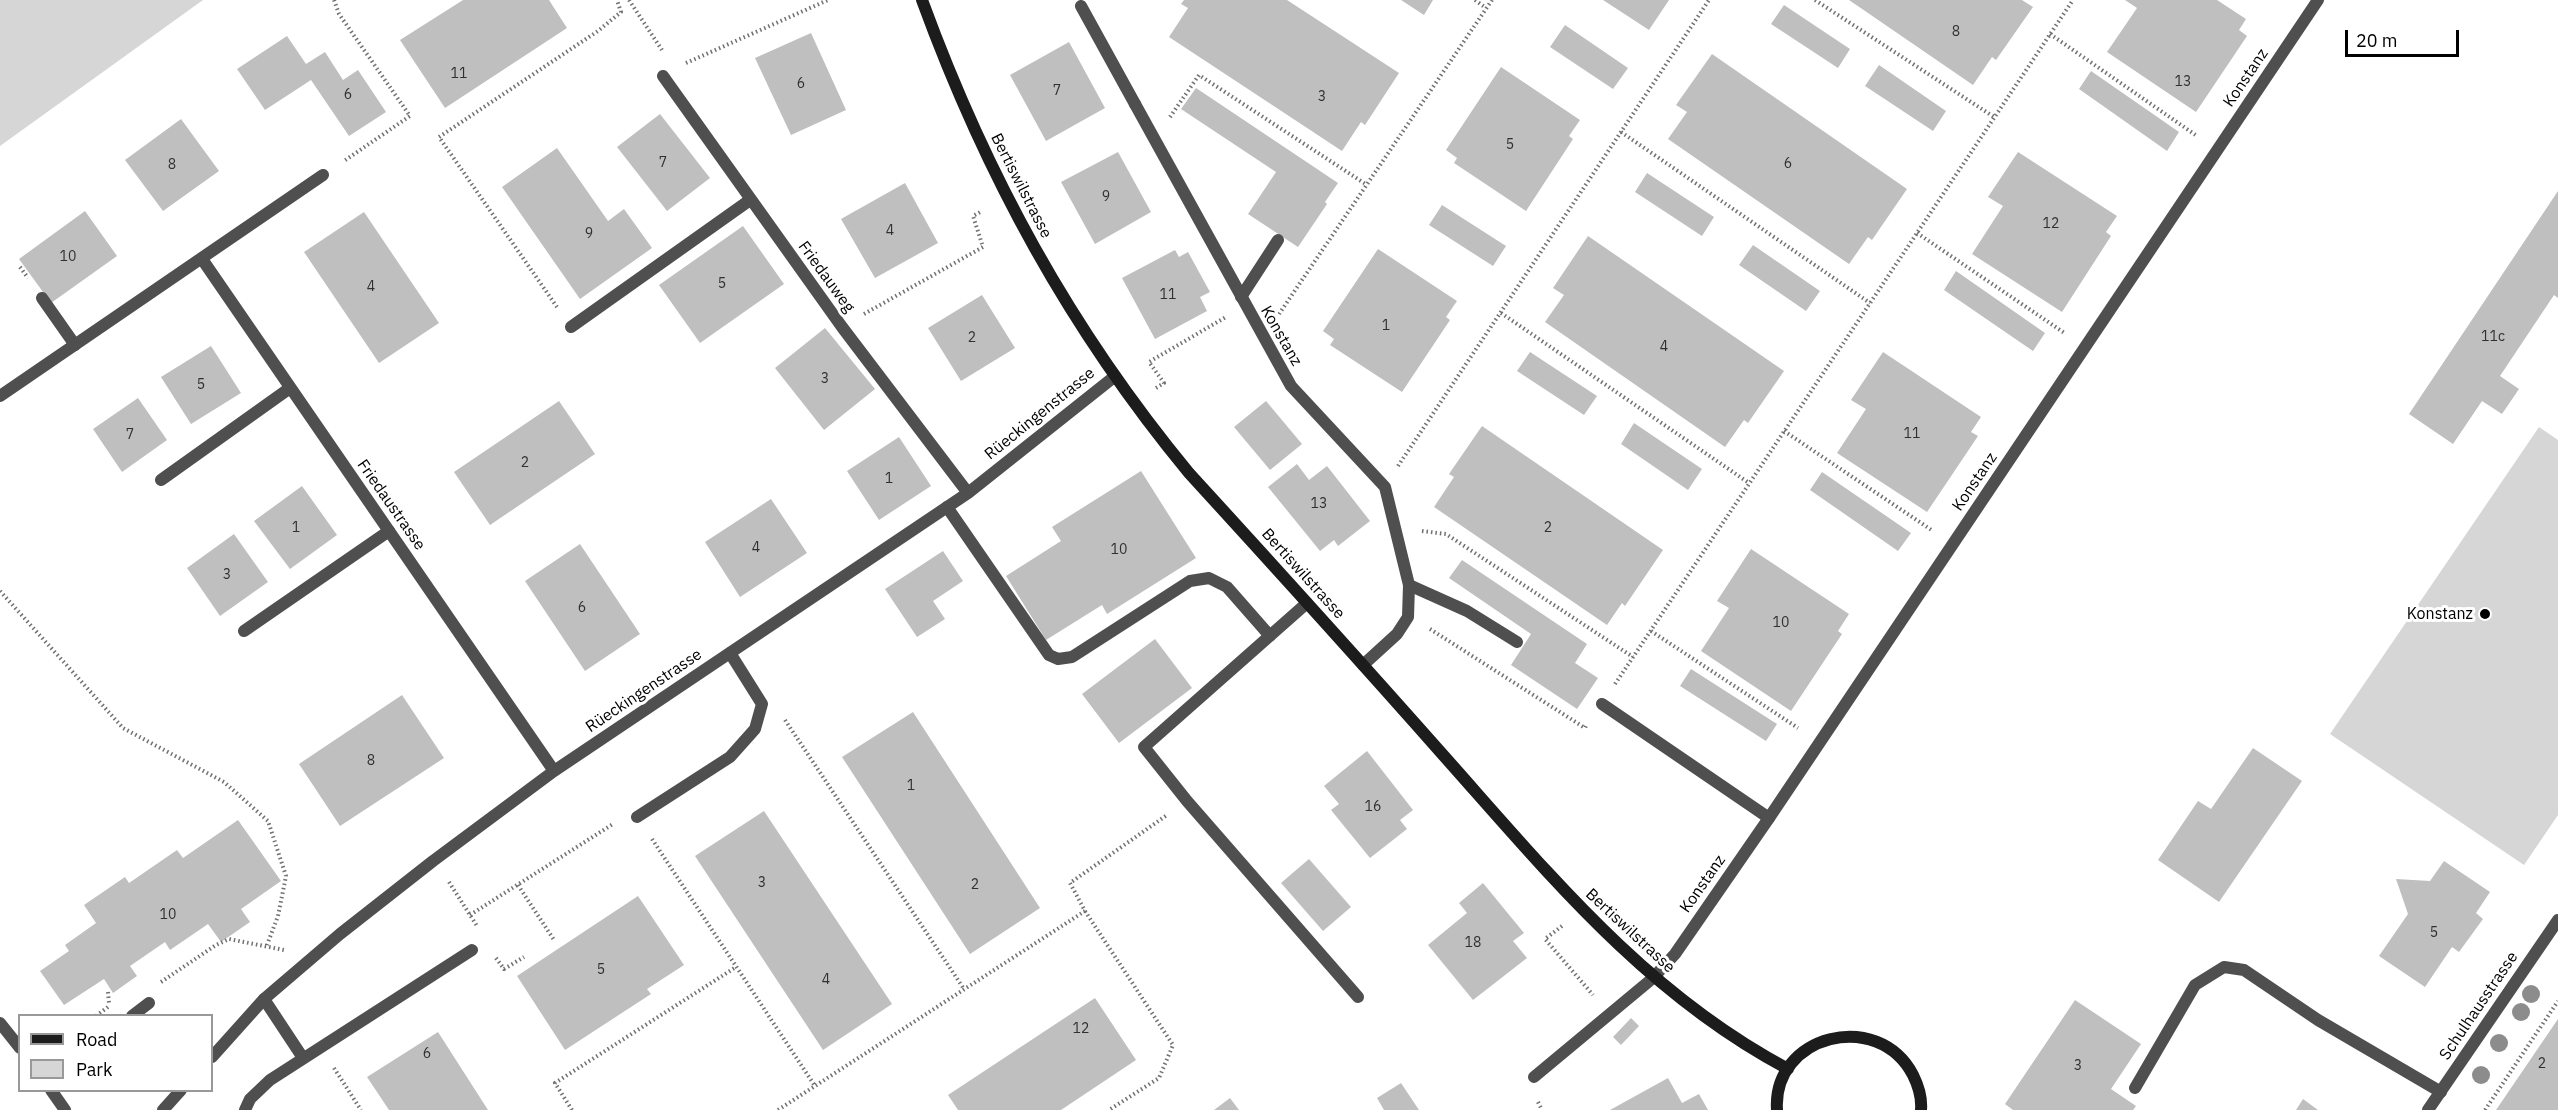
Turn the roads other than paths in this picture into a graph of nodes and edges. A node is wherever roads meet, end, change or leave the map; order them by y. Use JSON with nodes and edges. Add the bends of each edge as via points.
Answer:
{"nodes":[{"id":1,"x":922,"y":0,"type":"edge"},
{"id":2,"x":2318,"y":0,"type":"edge"},
{"id":3,"x":1081,"y":6,"type":"dead end"},
{"id":4,"x":663,"y":76,"type":"dead end"},
{"id":5,"x":323,"y":176,"type":"road end"},
{"id":6,"x":750,"y":200,"type":"junction"},
{"id":7,"x":1278,"y":240,"type":"dead end"},
{"id":8,"x":202,"y":259,"type":"junction"},
{"id":9,"x":1240,"y":297,"type":"junction"},
{"id":10,"x":42,"y":298,"type":"dead end"},
{"id":11,"x":571,"y":327,"type":"road end"},
{"id":12,"x":75,"y":345,"type":"junction"},
{"id":13,"x":1114,"y":376,"type":"junction"},
{"id":14,"x":290,"y":388,"type":"junction"},
{"id":15,"x":0,"y":396,"type":"edge"},
{"id":16,"x":161,"y":480,"type":"dead end"},
{"id":17,"x":968,"y":493,"type":"junction"},
{"id":18,"x":947,"y":507,"type":"junction"},
{"id":19,"x":389,"y":531,"type":"junction"},
{"id":20,"x":1409,"y":585,"type":"junction"},
{"id":21,"x":1307,"y":603,"type":"junction"},
{"id":22,"x":244,"y":631,"type":"dead end"},
{"id":23,"x":1270,"y":636,"type":"junction"},
{"id":24,"x":1517,"y":642,"type":"dead end"},
{"id":25,"x":730,"y":653,"type":"junction"},
{"id":26,"x":1363,"y":665,"type":"junction"},
{"id":27,"x":1602,"y":704,"type":"road end"},
{"id":28,"x":554,"y":771,"type":"junction"},
{"id":29,"x":637,"y":817,"type":"road end"},
{"id":30,"x":1769,"y":818,"type":"junction"},
{"id":31,"x":2558,"y":920,"type":"edge"},
{"id":32,"x":472,"y":950,"type":"dead end"},
{"id":33,"x":1653,"y":978,"type":"junction"},
{"id":34,"x":1358,"y":998,"type":"dead end"},
{"id":35,"x":264,"y":999,"type":"junction"},
{"id":36,"x":149,"y":1003,"type":"dead end"},
{"id":37,"x":135,"y":1014,"type":"edge"},
{"id":38,"x":0,"y":1023,"type":"edge"},
{"id":39,"x":18,"y":1046,"type":"edge"},
{"id":40,"x":213,"y":1056,"type":"edge"},
{"id":41,"x":303,"y":1058,"type":"junction"},
{"id":42,"x":1788,"y":1069,"type":"junction"},
{"id":43,"x":1534,"y":1077,"type":"dead end"},
{"id":44,"x":2134,"y":1088,"type":"dead end"},
{"id":45,"x":52,"y":1092,"type":"edge"},
{"id":46,"x":179,"y":1092,"type":"edge"},
{"id":47,"x":2441,"y":1092,"type":"junction"},
{"id":48,"x":65,"y":1110,"type":"edge"},
{"id":49,"x":163,"y":1110,"type":"edge"},
{"id":50,"x":245,"y":1110,"type":"edge"},
{"id":51,"x":1777,"y":1110,"type":"edge"},
{"id":52,"x":1921,"y":1110,"type":"edge"},
{"id":53,"x":2428,"y":1110,"type":"edge"}],
"edges":[{"from":1,"to":13,"type":"main road","name":"Bertiswilstrasse","via":[[953,82],[1004,194]]},
{"from":2,"to":30,"type":"street","name":"Konstanz"},
{"from":3,"to":9,"type":"street","name":"Konstanz"},
{"from":4,"to":6,"type":"street","name":"Friedauweg"},
{"from":5,"to":8,"type":"street"},
{"from":6,"to":11,"type":"street"},
{"from":6,"to":17,"type":"street","name":"Friedauweg"},
{"from":7,"to":9,"type":"street"},
{"from":8,"to":12,"type":"street"},
{"from":8,"to":14,"type":"street","name":"Friedaustrasse"},
{"from":9,"to":20,"type":"street","name":"Konstanz","via":[[1291,386],[1385,487]]},
{"from":10,"to":12,"type":"street"},
{"from":12,"to":15,"type":"street"},
{"from":13,"to":17,"type":"street","name":"Rüeckingenstrasse"},
{"from":13,"to":21,"type":"main road","name":"Bertiswilstrasse","via":[[1189,473]]},
{"from":14,"to":16,"type":"street"},
{"from":14,"to":19,"type":"street","name":"Friedaustrasse"},
{"from":17,"to":18,"type":"street","name":"Rüeckingenstrasse"},
{"from":18,"to":23,"type":"street","via":[[1049,655],[1058,659],[1072,657],[1190,580],[1209,578],[1227,587]]},
{"from":18,"to":25,"type":"street","name":"Rüeckingenstrasse"},
{"from":19,"to":22,"type":"street"},
{"from":19,"to":28,"type":"street","name":"Friedaustrasse"},
{"from":20,"to":24,"type":"street","via":[[1467,611]]},
{"from":20,"to":26,"type":"street","name":"Konstanz","via":[[1408,617],[1397,634]]},
{"from":21,"to":23,"type":"street"},
{"from":21,"to":26,"type":"main road","name":"Bertiswilstrasse"},
{"from":23,"to":34,"type":"street","via":[[1144,747]]},
{"from":25,"to":28,"type":"street","name":"Rüeckingenstrasse"},
{"from":25,"to":29,"type":"street","via":[[762,705],[754,729],[730,757]]},
{"from":26,"to":33,"type":"main road","name":"Bertiswilstrasse","via":[[1555,881]]},
{"from":27,"to":30,"type":"street"},
{"from":28,"to":35,"type":"street","name":"Rüeckingenstrasse","via":[[368,912]]},
{"from":30,"to":33,"type":"street","name":"Konstanz","via":[[1675,954]]},
{"from":31,"to":47,"type":"street","name":"Schulhausstrasse"},
{"from":32,"to":41,"type":"street"},
{"from":33,"to":42,"type":"main road","name":"Bertiswilstrasse"},
{"from":33,"to":43,"type":"street","name":"Konstanz"},
{"from":35,"to":40,"type":"street","name":"Rüeckingenstrasse"},
{"from":35,"to":41,"type":"street"},
{"from":36,"to":37,"type":"street"},
{"from":38,"to":39,"type":"street"},
{"from":41,"to":50,"type":"street","via":[[270,1080],[250,1099]]},
{"from":42,"to":51,"type":"main road","via":[[1780,1086]]},
{"from":42,"to":52,"type":"main road","via":[[1818,1042],[1838,1036],[1878,1041],[1909,1066],[1918,1084]]},
{"from":44,"to":47,"type":"street","via":[[2195,985],[2224,967],[2244,970],[2318,1020]]},
{"from":45,"to":48,"type":"street"},
{"from":46,"to":49,"type":"street"},
{"from":47,"to":53,"type":"street","name":"Schulhausstrasse"}]}
